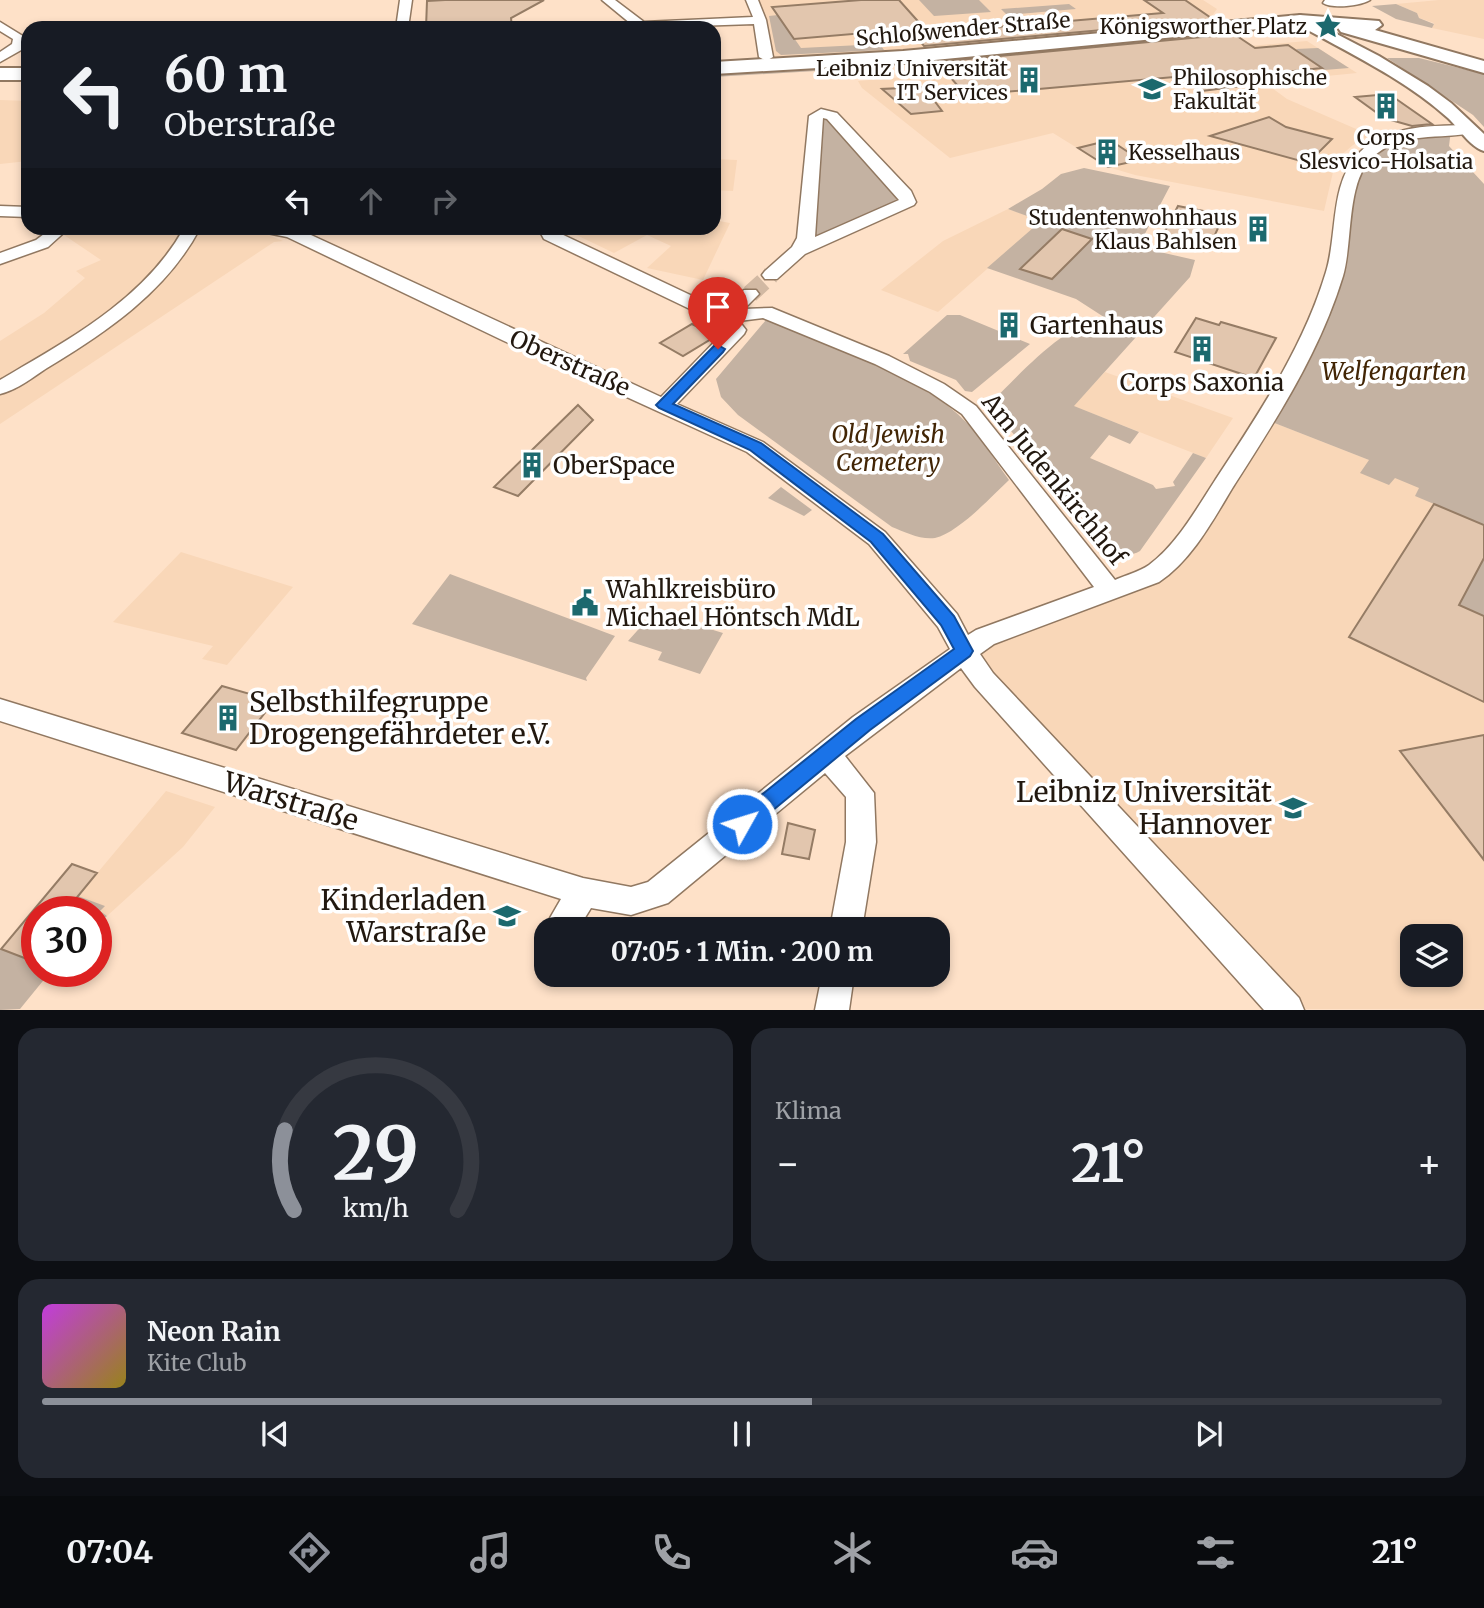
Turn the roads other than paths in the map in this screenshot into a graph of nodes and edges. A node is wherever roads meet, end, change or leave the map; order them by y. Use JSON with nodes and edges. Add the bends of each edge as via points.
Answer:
{"nodes":[{"id":1,"x":406,"y":0,"type":"edge"},
{"id":2,"x":608,"y":0,"type":"edge"},
{"id":3,"x":752,"y":0,"type":"edge"},
{"id":4,"x":1364,"y":0,"type":"edge"},
{"id":5,"x":1318,"y":14,"type":"edge"},
{"id":6,"x":760,"y":20,"type":"junction"},
{"id":7,"x":403,"y":21,"type":"edge"},
{"id":8,"x":634,"y":21,"type":"edge"},
{"id":9,"x":721,"y":22,"type":"edge"},
{"id":10,"x":0,"y":26,"type":"edge"},
{"id":11,"x":1484,"y":54,"type":"edge"},
{"id":12,"x":766,"y":57,"type":"dead end"},
{"id":13,"x":0,"y":58,"type":"edge"},
{"id":14,"x":1484,"y":67,"type":"edge"},
{"id":15,"x":721,"y":68,"type":"edge"},
{"id":16,"x":1385,"y":68,"type":"junction"},
{"id":17,"x":0,"y":74,"type":"edge"},
{"id":18,"x":21,"y":74,"type":"edge"},
{"id":19,"x":721,"y":80,"type":"edge"},
{"id":20,"x":0,"y":81,"type":"edge"},
{"id":21,"x":21,"y":82,"type":"edge"},
{"id":22,"x":821,"y":113,"type":"joint"},
{"id":23,"x":1471,"y":129,"type":"junction"},
{"id":24,"x":1484,"y":145,"type":"edge"},
{"id":25,"x":0,"y":211,"type":"edge"},
{"id":26,"x":21,"y":212,"type":"edge"},
{"id":27,"x":56,"y":235,"type":"edge"},
{"id":28,"x":188,"y":235,"type":"edge"},
{"id":29,"x":296,"y":235,"type":"edge"},
{"id":30,"x":550,"y":235,"type":"edge"},
{"id":31,"x":799,"y":250,"type":"junction"},
{"id":32,"x":0,"y":259,"type":"edge"},
{"id":33,"x":771,"y":275,"type":"tunnel mouth"},
{"id":34,"x":750,"y":294,"type":"tunnel mouth"},
{"id":35,"x":724,"y":318,"type":"junction"},
{"id":36,"x":0,"y":388,"type":"edge"},
{"id":37,"x":664,"y":405,"type":"junction"},
{"id":38,"x":1110,"y":591,"type":"junction"},
{"id":39,"x":964,"y":651,"type":"junction"},
{"id":40,"x":0,"y":710,"type":"edge"},
{"id":41,"x":827,"y":755,"type":"junction"},
{"id":42,"x":583,"y":892,"type":"junction"},
{"id":43,"x":568,"y":917,"type":"edge"},
{"id":44,"x":848,"y":917,"type":"edge"},
{"id":45,"x":836,"y":987,"type":"edge"},
{"id":46,"x":832,"y":1010,"type":"edge"},
{"id":47,"x":1287,"y":1010,"type":"edge"}],
"edges":[{"from":1,"to":7,"type":"street"},
{"from":2,"to":8,"type":"street"},
{"from":3,"to":6,"type":"street"},
{"from":4,"to":5,"type":"street"},
{"from":5,"to":11,"type":"main road"},
{"from":5,"to":14,"type":"main road"},
{"from":5,"to":15,"type":"main road","name":"Schloßwender Straße","via":[[903,57]]},
{"from":5,"to":16,"type":"street"},
{"from":5,"to":16,"type":"street"},
{"from":5,"to":19,"type":"main road","name":"Schloßwender Straße","via":[[898,68]]},
{"from":6,"to":9,"type":"street"},
{"from":6,"to":12,"type":"street"},
{"from":10,"to":13,"type":"street","via":[[20,38],[18,46]]},
{"from":16,"to":23,"type":"street"},
{"from":17,"to":18,"type":"main road"},
{"from":20,"to":21,"type":"main road"},
{"from":22,"to":31,"type":"street","via":[[816,116],[806,238]]},
{"from":22,"to":31,"type":"street","via":[[832,116],[908,202]]},
{"from":23,"to":24,"type":"street"},
{"from":23,"to":38,"type":"street","name":"Warstraße","via":[[1398,136],[1377,146],[1357,164],[1328,292],[1307,346],[1267,420],[1170,559],[1150,576]]},
{"from":25,"to":26,"type":"street"},
{"from":27,"to":32,"type":"street"},
{"from":28,"to":36,"type":"street","via":[[177,255],[137,296]]},
{"from":29,"to":37,"type":"street","name":"Oberstraße"},
{"from":30,"to":35,"type":"street"},
{"from":31,"to":33,"type":"street"},
{"from":34,"to":35,"type":"street"},
{"from":35,"to":37,"type":"street","via":[[737,330]]},
{"from":35,"to":38,"type":"street","name":"Am Judenkirchhof","via":[[765,312],[937,388],[969,411]]},
{"from":37,"to":39,"type":"street","name":"Oberstraße","via":[[755,447],[877,538],[948,621]]},
{"from":38,"to":39,"type":"street","name":"Warstraße","via":[[985,637]]},
{"from":39,"to":41,"type":"street","name":"Warstraße"},
{"from":39,"to":47,"type":"street","via":[[984,680]]},
{"from":40,"to":42,"type":"street","name":"Warstraße"},
{"from":41,"to":42,"type":"street","name":"Warstraße","via":[[657,893],[631,901]]},
{"from":41,"to":44,"type":"street","via":[[860,793],[861,842]]},
{"from":42,"to":43,"type":"street"},
{"from":45,"to":46,"type":"street"}]}
